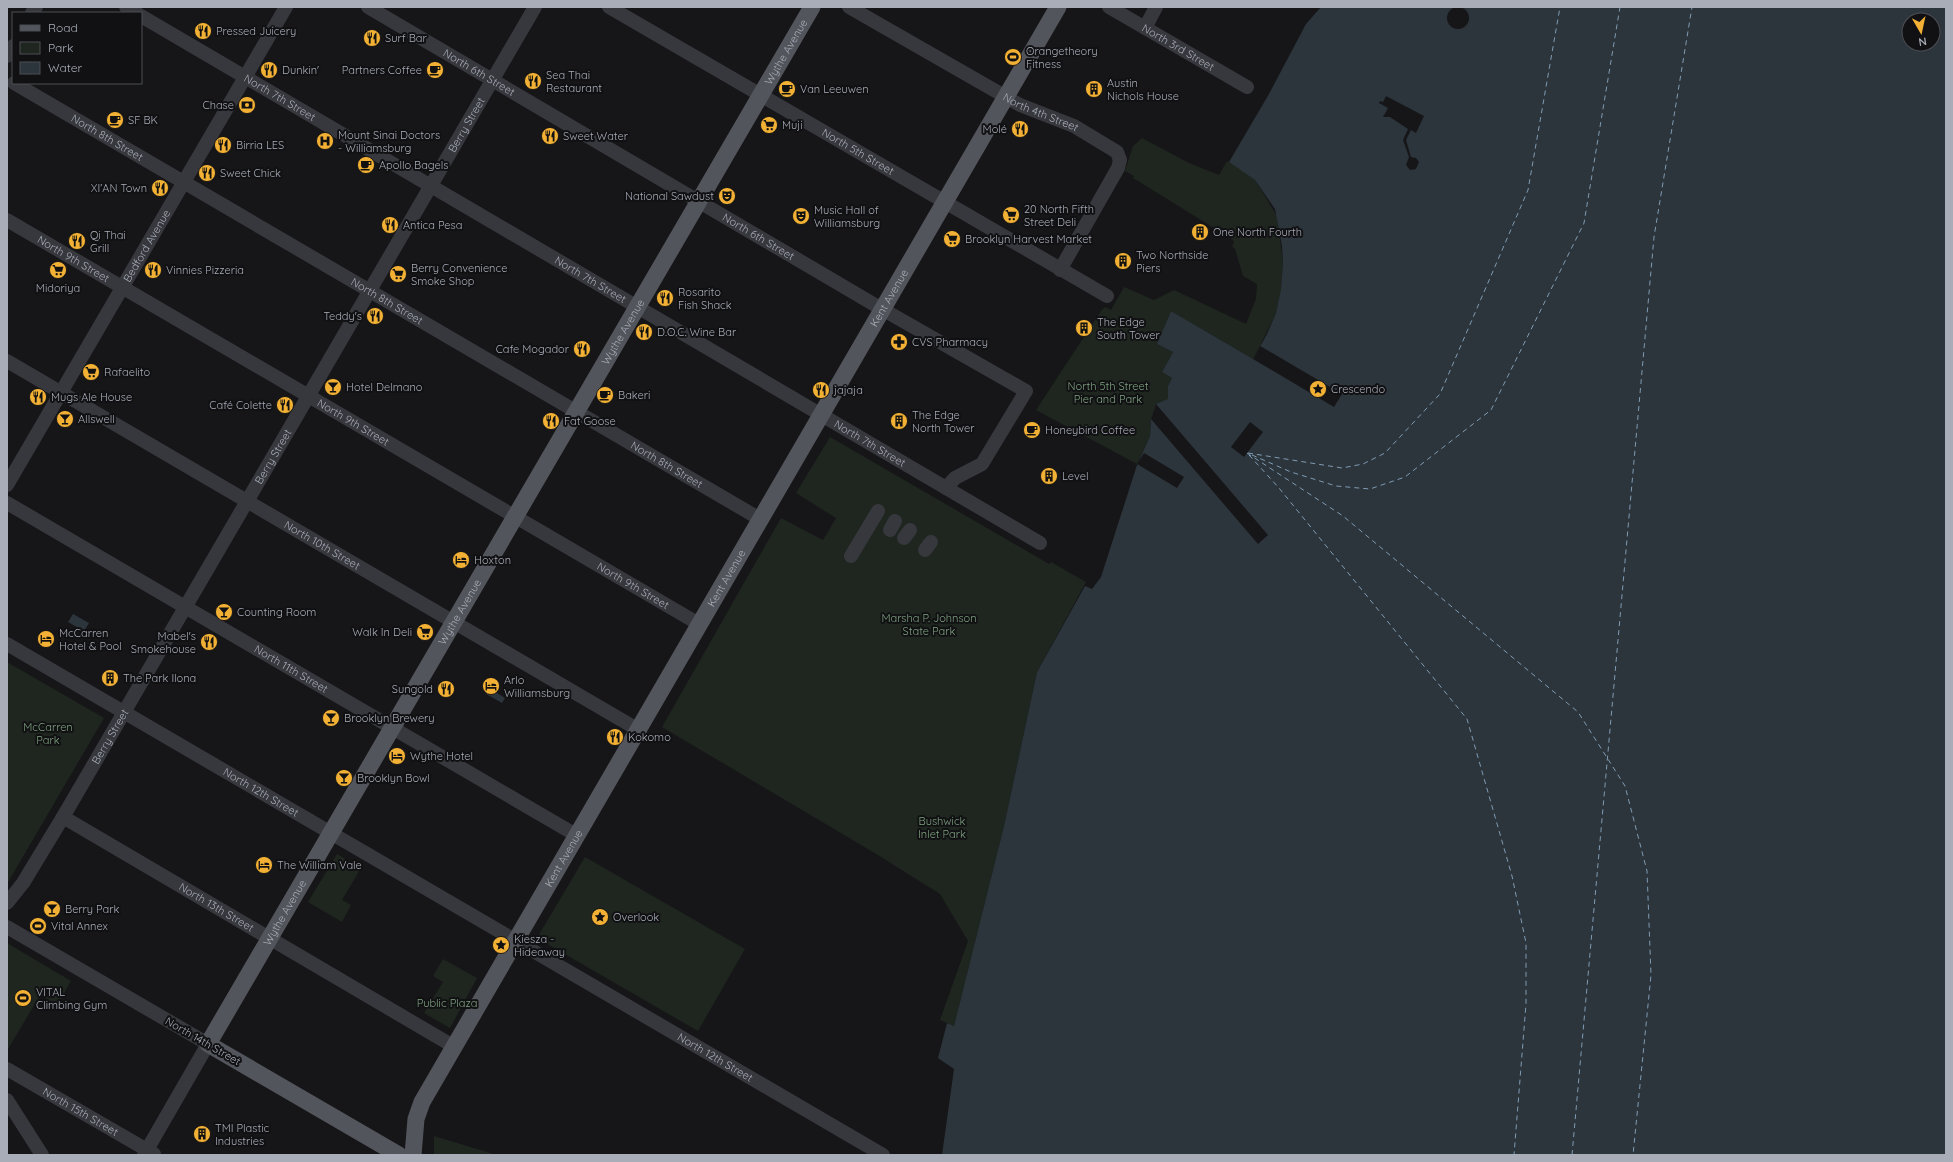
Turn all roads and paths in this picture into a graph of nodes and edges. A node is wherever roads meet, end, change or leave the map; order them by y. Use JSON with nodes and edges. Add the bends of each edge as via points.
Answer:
{"nodes":[{"id":1,"x":286,"y":7,"type":"edge"},
{"id":2,"x":368,"y":7,"type":"edge"},
{"id":3,"x":536,"y":7,"type":"edge"},
{"id":4,"x":610,"y":7,"type":"edge"},
{"id":5,"x":812,"y":7,"type":"edge"},
{"id":6,"x":849,"y":7,"type":"edge"},
{"id":7,"x":1058,"y":7,"type":"edge"},
{"id":8,"x":1109,"y":7,"type":"edge"},
{"id":9,"x":1156,"y":7,"type":"edge"},
{"id":10,"x":142,"y":17,"type":"edge"},
{"id":11,"x":1145,"y":28,"type":"junction"},
{"id":12,"x":245,"y":77,"type":"junction"},
{"id":13,"x":493,"y":80,"type":"junction"},
{"id":14,"x":15,"y":84,"type":"edge"},
{"id":15,"x":1247,"y":87,"type":"dead end"},
{"id":16,"x":761,"y":96,"type":"junction"},
{"id":17,"x":1006,"y":98,"type":"junction"},
{"id":18,"x":184,"y":182,"type":"junction"},
{"id":19,"x":431,"y":186,"type":"junction"},
{"id":20,"x":700,"y":201,"type":"junction"},
{"id":21,"x":945,"y":202,"type":"junction"},
{"id":22,"x":7,"y":220,"type":"edge"},
{"id":23,"x":1060,"y":270,"type":"junction"},
{"id":24,"x":122,"y":288,"type":"junction"},
{"id":25,"x":370,"y":291,"type":"junction"},
{"id":26,"x":1107,"y":296,"type":"dead end"},
{"id":27,"x":638,"y":306,"type":"junction"},
{"id":28,"x":883,"y":308,"type":"junction"},
{"id":29,"x":7,"y":361,"type":"edge"},
{"id":30,"x":61,"y":393,"type":"junction"},
{"id":31,"x":308,"y":396,"type":"junction"},
{"id":32,"x":577,"y":412,"type":"junction"},
{"id":33,"x":822,"y":415,"type":"junction"},
{"id":34,"x":7,"y":485,"type":"edge"},
{"id":35,"x":946,"y":488,"type":"junction"},
{"id":36,"x":247,"y":502,"type":"junction"},
{"id":37,"x":7,"y":503,"type":"edge"},
{"id":38,"x":878,"y":511,"type":"dead end"},
{"id":39,"x":515,"y":517,"type":"junction"},
{"id":40,"x":760,"y":518,"type":"junction"},
{"id":41,"x":1040,"y":542,"type":"dead end"},
{"id":42,"x":851,"y":556,"type":"dead end"},
{"id":43,"x":185,"y":607,"type":"junction"},
{"id":44,"x":453,"y":622,"type":"junction"},
{"id":45,"x":700,"y":624,"type":"junction"},
{"id":46,"x":7,"y":644,"type":"edge"},
{"id":47,"x":124,"y":712,"type":"junction"},
{"id":48,"x":392,"y":727,"type":"junction"},
{"id":49,"x":637,"y":729,"type":"junction"},
{"id":50,"x":63,"y":817,"type":"junction"},
{"id":51,"x":331,"y":832,"type":"junction"},
{"id":52,"x":576,"y":835,"type":"junction"},
{"id":53,"x":7,"y":903,"type":"edge"},
{"id":54,"x":7,"y":927,"type":"edge"},
{"id":55,"x":269,"y":938,"type":"junction"},
{"id":56,"x":515,"y":940,"type":"junction"},
{"id":57,"x":208,"y":1044,"type":"junction"},
{"id":58,"x":453,"y":1046,"type":"junction"},
{"id":59,"x":7,"y":1069,"type":"edge"},
{"id":60,"x":7,"y":1100,"type":"edge"},
{"id":61,"x":148,"y":1153,"type":"edge"},
{"id":62,"x":42,"y":1155,"type":"edge"},
{"id":63,"x":399,"y":1155,"type":"edge"},
{"id":64,"x":413,"y":1155,"type":"edge"},
{"id":65,"x":883,"y":1155,"type":"edge"}],
"edges":[{"from":1,"to":12,"type":"street","name":"Bedford Avenue"},
{"from":2,"to":13,"type":"street","name":"North 6th Street"},
{"from":3,"to":13,"type":"street","name":"Berry Street"},
{"from":4,"to":16,"type":"street","name":"North 5th Street"},
{"from":5,"to":16,"type":"main road","name":"Wythe Avenue"},
{"from":6,"to":17,"type":"street","name":"North 4th Street"},
{"from":7,"to":17,"type":"main road","name":"Kent Avenue"},
{"from":8,"to":11,"type":"street","name":"North 3rd Street"},
{"from":9,"to":11,"type":"street"},
{"from":10,"to":12,"type":"street","name":"North 7th Street"},
{"from":11,"to":15,"type":"street","name":"North 3rd Street"},
{"from":12,"to":18,"type":"street","name":"Bedford Avenue"},
{"from":12,"to":19,"type":"street","name":"North 7th Street"},
{"from":13,"to":19,"type":"street","name":"Berry Street"},
{"from":13,"to":20,"type":"street","name":"North 6th Street"},
{"from":14,"to":18,"type":"street","name":"North 8th Street"},
{"from":16,"to":20,"type":"main road","name":"Wythe Avenue"},
{"from":16,"to":21,"type":"street","name":"North 5th Street"},
{"from":17,"to":21,"type":"main road","name":"Kent Avenue"},
{"from":17,"to":23,"type":"street","name":"North 4th Street","via":[[1032,111],[1074,126],[1113,149],[1119,156],[1115,175]]},
{"from":18,"to":24,"type":"street","name":"Bedford Avenue"},
{"from":18,"to":25,"type":"street","name":"North 8th Street"},
{"from":19,"to":25,"type":"street","name":"Berry Street"},
{"from":19,"to":27,"type":"street","name":"North 7th Street"},
{"from":20,"to":27,"type":"main road","name":"Wythe Avenue"},
{"from":20,"to":28,"type":"street","name":"North 6th Street"},
{"from":21,"to":23,"type":"street","name":"North 5th Street"},
{"from":21,"to":28,"type":"main road","name":"Kent Avenue"},
{"from":22,"to":24,"type":"street","name":"North 9th Street"},
{"from":23,"to":26,"type":"street","name":"North 5th Street"},
{"from":24,"to":30,"type":"street","name":"Bedford Avenue"},
{"from":24,"to":31,"type":"street","name":"North 9th Street"},
{"from":25,"to":31,"type":"street","name":"Berry Street"},
{"from":25,"to":32,"type":"street","name":"North 8th Street"},
{"from":27,"to":32,"type":"main road","name":"Wythe Avenue"},
{"from":27,"to":33,"type":"street","name":"North 7th Street"},
{"from":28,"to":33,"type":"main road","name":"Kent Avenue"},
{"from":28,"to":35,"type":"street","name":"North 6th Street","via":[[1026,391],[982,464],[955,478]]},
{"from":29,"to":30,"type":"street","name":"North 10th Street"},
{"from":30,"to":34,"type":"street","name":"Bedford Avenue"},
{"from":30,"to":36,"type":"street","name":"North 10th Street"},
{"from":31,"to":36,"type":"street","name":"Berry Street"},
{"from":31,"to":39,"type":"street","name":"North 9th Street"},
{"from":32,"to":39,"type":"main road","name":"Wythe Avenue"},
{"from":32,"to":40,"type":"street","name":"North 8th Street"},
{"from":33,"to":35,"type":"street","name":"North 7th Street"},
{"from":33,"to":40,"type":"main road","name":"Kent Avenue"},
{"from":35,"to":41,"type":"street","name":"North 7th Street"},
{"from":36,"to":43,"type":"street","name":"Berry Street"},
{"from":36,"to":44,"type":"street","name":"North 10th Street"},
{"from":37,"to":43,"type":"street","name":"North 11th Street"},
{"from":38,"to":42,"type":"street"},
{"from":39,"to":44,"type":"main road","name":"Wythe Avenue"},
{"from":39,"to":45,"type":"street","name":"North 9th Street"},
{"from":40,"to":45,"type":"main road","name":"Kent Avenue"},
{"from":43,"to":47,"type":"street","name":"Berry Street"},
{"from":43,"to":48,"type":"street","name":"North 11th Street"},
{"from":44,"to":48,"type":"main road","name":"Wythe Avenue"},
{"from":44,"to":49,"type":"street","name":"North 10th Street"},
{"from":45,"to":49,"type":"main road","name":"Kent Avenue"},
{"from":46,"to":47,"type":"street","name":"North 12th Street"},
{"from":47,"to":50,"type":"street","name":"Berry Street"},
{"from":47,"to":51,"type":"street","name":"North 12th Street"},
{"from":48,"to":51,"type":"main road","name":"Wythe Avenue"},
{"from":48,"to":52,"type":"street","name":"North 11th Street"},
{"from":49,"to":52,"type":"main road","name":"Kent Avenue"},
{"from":50,"to":53,"type":"street","name":"Berry Street","via":[[23,883]]},
{"from":50,"to":55,"type":"street","name":"North 13th Street"},
{"from":51,"to":55,"type":"main road","name":"Wythe Avenue"},
{"from":51,"to":56,"type":"street","name":"North 12th Street"},
{"from":52,"to":56,"type":"main road","name":"Kent Avenue"},
{"from":54,"to":57,"type":"street","name":"North 14th Street"},
{"from":55,"to":57,"type":"main road","name":"Wythe Avenue"},
{"from":55,"to":58,"type":"street","name":"North 13th Street"},
{"from":56,"to":58,"type":"main road","name":"Kent Avenue"},
{"from":56,"to":65,"type":"street","name":"North 12th Street"},
{"from":57,"to":61,"type":"street","name":"Wythe Avenue"},
{"from":57,"to":63,"type":"main road","name":"North 14th Street"},
{"from":58,"to":64,"type":"main road","name":"Kent Avenue","via":[[417,1111]]},
{"from":59,"to":61,"type":"street","name":"North 15th Street"},
{"from":60,"to":62,"type":"street"}]}
